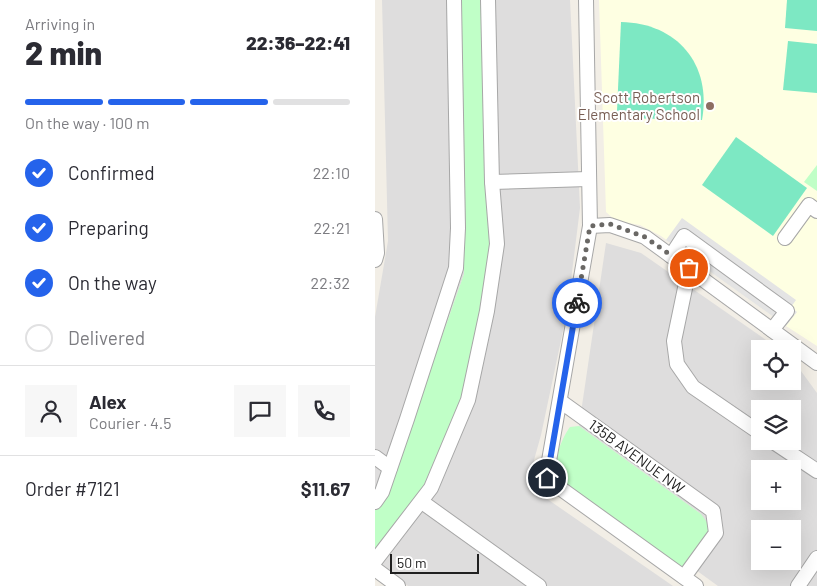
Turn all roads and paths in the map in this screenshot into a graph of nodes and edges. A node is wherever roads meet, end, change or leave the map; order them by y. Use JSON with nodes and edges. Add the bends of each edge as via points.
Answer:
{"nodes":[{"id":1,"x":454,"y":0,"type":"edge"},
{"id":2,"x":488,"y":0,"type":"edge"},
{"id":3,"x":587,"y":0,"type":"edge"},
{"id":4,"x":589,"y":179,"type":"junction"},
{"id":5,"x":492,"y":182,"type":"junction"},
{"id":6,"x":817,"y":211,"type":"edge"},
{"id":7,"x":375,"y":219,"type":"edge"},
{"id":8,"x":590,"y":226,"type":"junction"},
{"id":9,"x":785,"y":238,"type":"dead end"},
{"id":10,"x":671,"y":256,"type":"junction"},
{"id":11,"x":375,"y":260,"type":"edge"},
{"id":12,"x":689,"y":268,"type":"junction"},
{"id":13,"x":773,"y":330,"type":"junction"},
{"id":14,"x":817,"y":363,"type":"edge"},
{"id":15,"x":560,"y":401,"type":"junction"},
{"id":16,"x":751,"y":427,"type":"edge"},
{"id":17,"x":785,"y":450,"type":"edge"},
{"id":18,"x":375,"y":458,"type":"edge"},
{"id":19,"x":390,"y":468,"type":"junction"},
{"id":20,"x":817,"y":472,"type":"edge"},
{"id":21,"x":375,"y":502,"type":"edge"},
{"id":22,"x":421,"y":502,"type":"junction"},
{"id":23,"x":817,"y":558,"type":"edge"},
{"id":24,"x":375,"y":561,"type":"edge"},
{"id":25,"x":375,"y":569,"type":"edge"},
{"id":26,"x":684,"y":578,"type":"junction"},
{"id":27,"x":398,"y":586,"type":"edge"},
{"id":28,"x":539,"y":586,"type":"edge"},
{"id":29,"x":695,"y":586,"type":"edge"},
{"id":30,"x":798,"y":586,"type":"edge"}],
"edges":[{"from":1,"to":19,"type":"street","via":[[456,268]]},
{"from":2,"to":5,"type":"street"},
{"from":3,"to":4,"type":"street"},
{"from":4,"to":5,"type":"street"},
{"from":4,"to":8,"type":"street"},
{"from":5,"to":22,"type":"street","via":[[497,244],[468,400],[431,488]]},
{"from":6,"to":9,"type":"street","via":[[809,205]]},
{"from":7,"to":11,"type":"street"},
{"from":8,"to":10,"type":"street","via":[[610,224],[645,237]]},
{"from":8,"to":15,"type":"street"},
{"from":10,"to":12,"type":"street"},
{"from":10,"to":13,"type":"street","via":[[684,236],[787,310]]},
{"from":12,"to":13,"type":"street"},
{"from":12,"to":16,"type":"street","via":[[674,341],[677,364],[693,387]]},
{"from":13,"to":14,"type":"street"},
{"from":15,"to":26,"type":"street","via":[[547,478]]},
{"from":15,"to":26,"type":"street","name":"135B AVENUE NW","via":[[713,511],[716,533]]},
{"from":17,"to":20,"type":"street"},
{"from":18,"to":19,"type":"street"},
{"from":19,"to":21,"type":"street"},
{"from":22,"to":24,"type":"street"},
{"from":22,"to":28,"type":"street"},
{"from":23,"to":30,"type":"street"},
{"from":25,"to":27,"type":"street"},
{"from":26,"to":29,"type":"street"}]}
